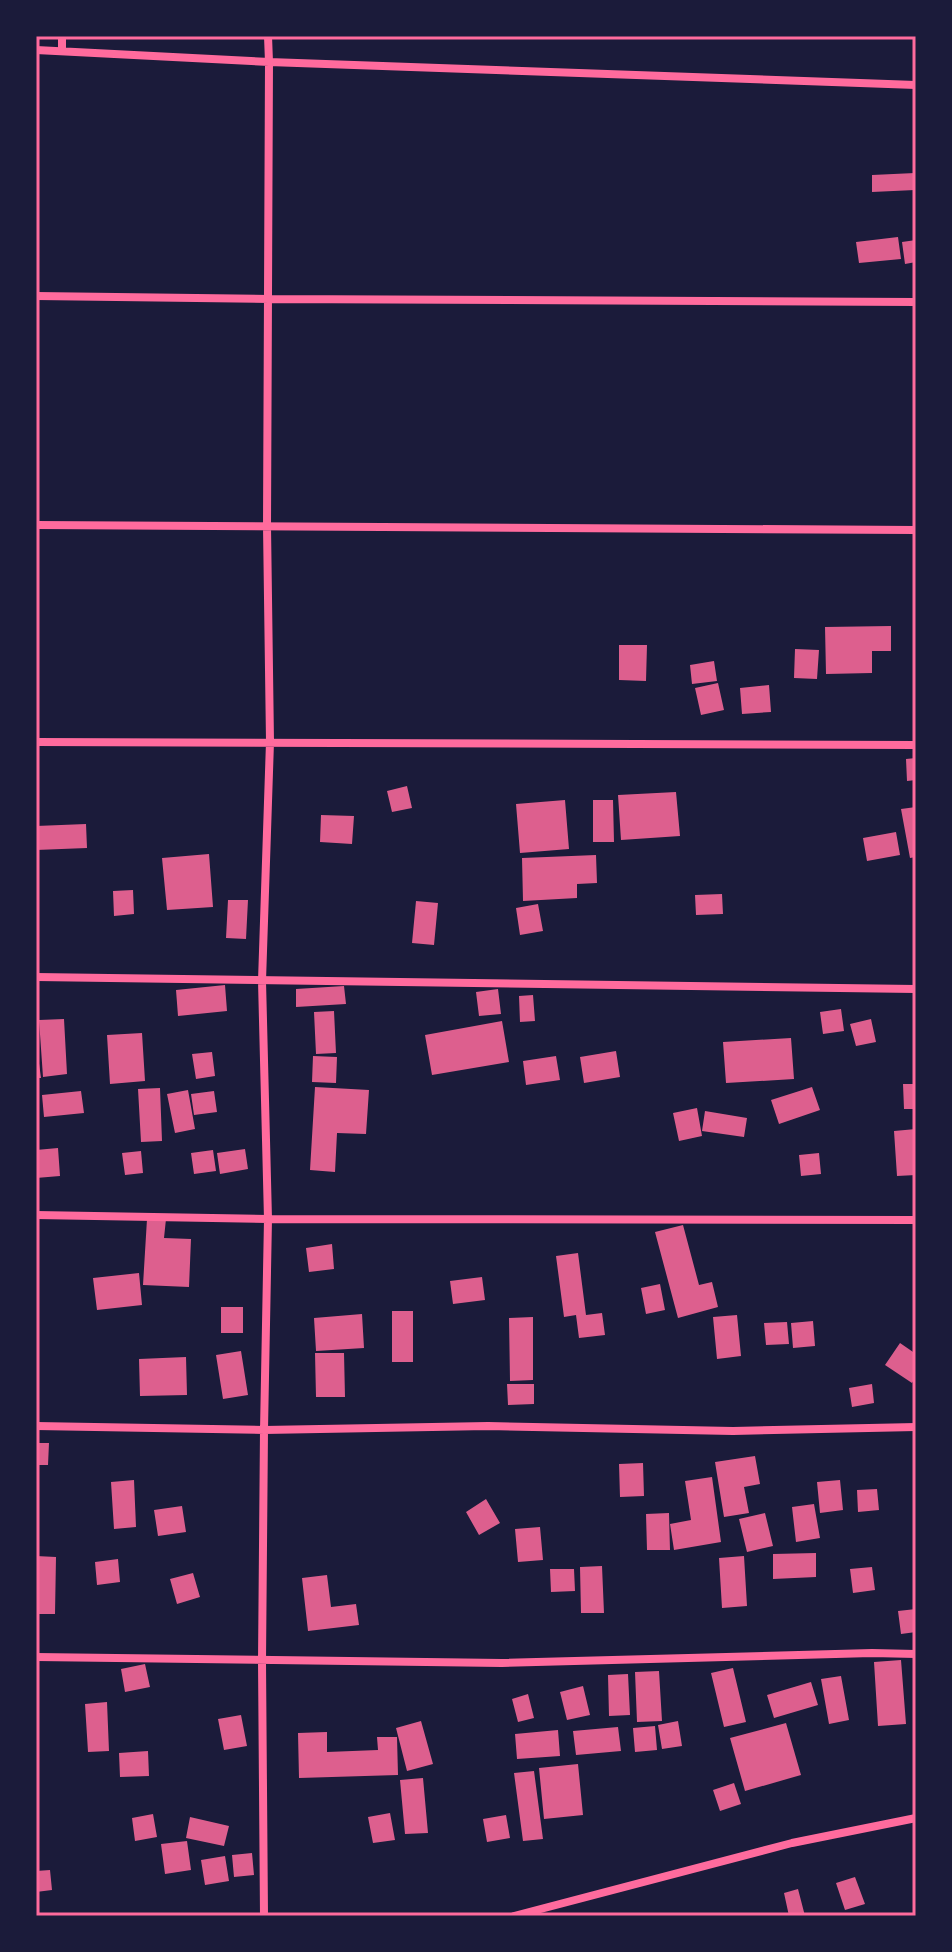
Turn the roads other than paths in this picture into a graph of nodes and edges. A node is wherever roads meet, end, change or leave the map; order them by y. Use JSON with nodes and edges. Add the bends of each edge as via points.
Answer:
{"nodes":[{"id":1,"x":62,"y":36,"type":"edge"},
{"id":2,"x":268,"y":36,"type":"edge"},
{"id":3,"x":36,"y":50,"type":"edge"},
{"id":4,"x":62,"y":51,"type":"junction"},
{"id":5,"x":269,"y":62,"type":"junction"},
{"id":6,"x":916,"y":85,"type":"edge"},
{"id":7,"x":36,"y":296,"type":"edge"},
{"id":8,"x":269,"y":299,"type":"junction"},
{"id":9,"x":916,"y":302,"type":"edge"},
{"id":10,"x":36,"y":525,"type":"edge"},
{"id":11,"x":267,"y":526,"type":"junction"},
{"id":12,"x":916,"y":530,"type":"edge"},
{"id":13,"x":36,"y":742,"type":"edge"},
{"id":14,"x":270,"y":742,"type":"junction"},
{"id":15,"x":916,"y":745,"type":"edge"},
{"id":16,"x":36,"y":977,"type":"edge"},
{"id":17,"x":262,"y":981,"type":"junction"},
{"id":18,"x":916,"y":989,"type":"edge"},
{"id":19,"x":36,"y":1215,"type":"edge"},
{"id":20,"x":268,"y":1219,"type":"junction"},
{"id":21,"x":916,"y":1220,"type":"edge"},
{"id":22,"x":36,"y":1426,"type":"edge"},
{"id":23,"x":916,"y":1427,"type":"edge"},
{"id":24,"x":264,"y":1430,"type":"junction"},
{"id":25,"x":916,"y":1654,"type":"edge"},
{"id":26,"x":36,"y":1657,"type":"edge"},
{"id":27,"x":262,"y":1661,"type":"junction"},
{"id":28,"x":916,"y":1818,"type":"edge"},
{"id":29,"x":264,"y":1916,"type":"edge"},
{"id":30,"x":514,"y":1916,"type":"edge"}],
"edges":[{"from":1,"to":4,"type":"street"},
{"from":2,"to":5,"type":"street"},
{"from":3,"to":4,"type":"street"},
{"from":4,"to":5,"type":"street"},
{"from":5,"to":6,"type":"street"},
{"from":5,"to":8,"type":"street"},
{"from":7,"to":8,"type":"street"},
{"from":8,"to":9,"type":"street"},
{"from":8,"to":11,"type":"street"},
{"from":10,"to":11,"type":"street"},
{"from":11,"to":12,"type":"street"},
{"from":11,"to":14,"type":"street"},
{"from":13,"to":14,"type":"street"},
{"from":14,"to":15,"type":"street"},
{"from":14,"to":17,"type":"street"},
{"from":16,"to":17,"type":"street"},
{"from":17,"to":18,"type":"street"},
{"from":17,"to":20,"type":"street"},
{"from":19,"to":20,"type":"street"},
{"from":20,"to":21,"type":"street"},
{"from":20,"to":24,"type":"street"},
{"from":22,"to":24,"type":"street"},
{"from":23,"to":24,"type":"street"},
{"from":24,"to":27,"type":"street"},
{"from":25,"to":27,"type":"street","via":[[502,1663]]},
{"from":26,"to":27,"type":"street"},
{"from":27,"to":29,"type":"street"},
{"from":28,"to":30,"type":"street","via":[[792,1843]]}]}
